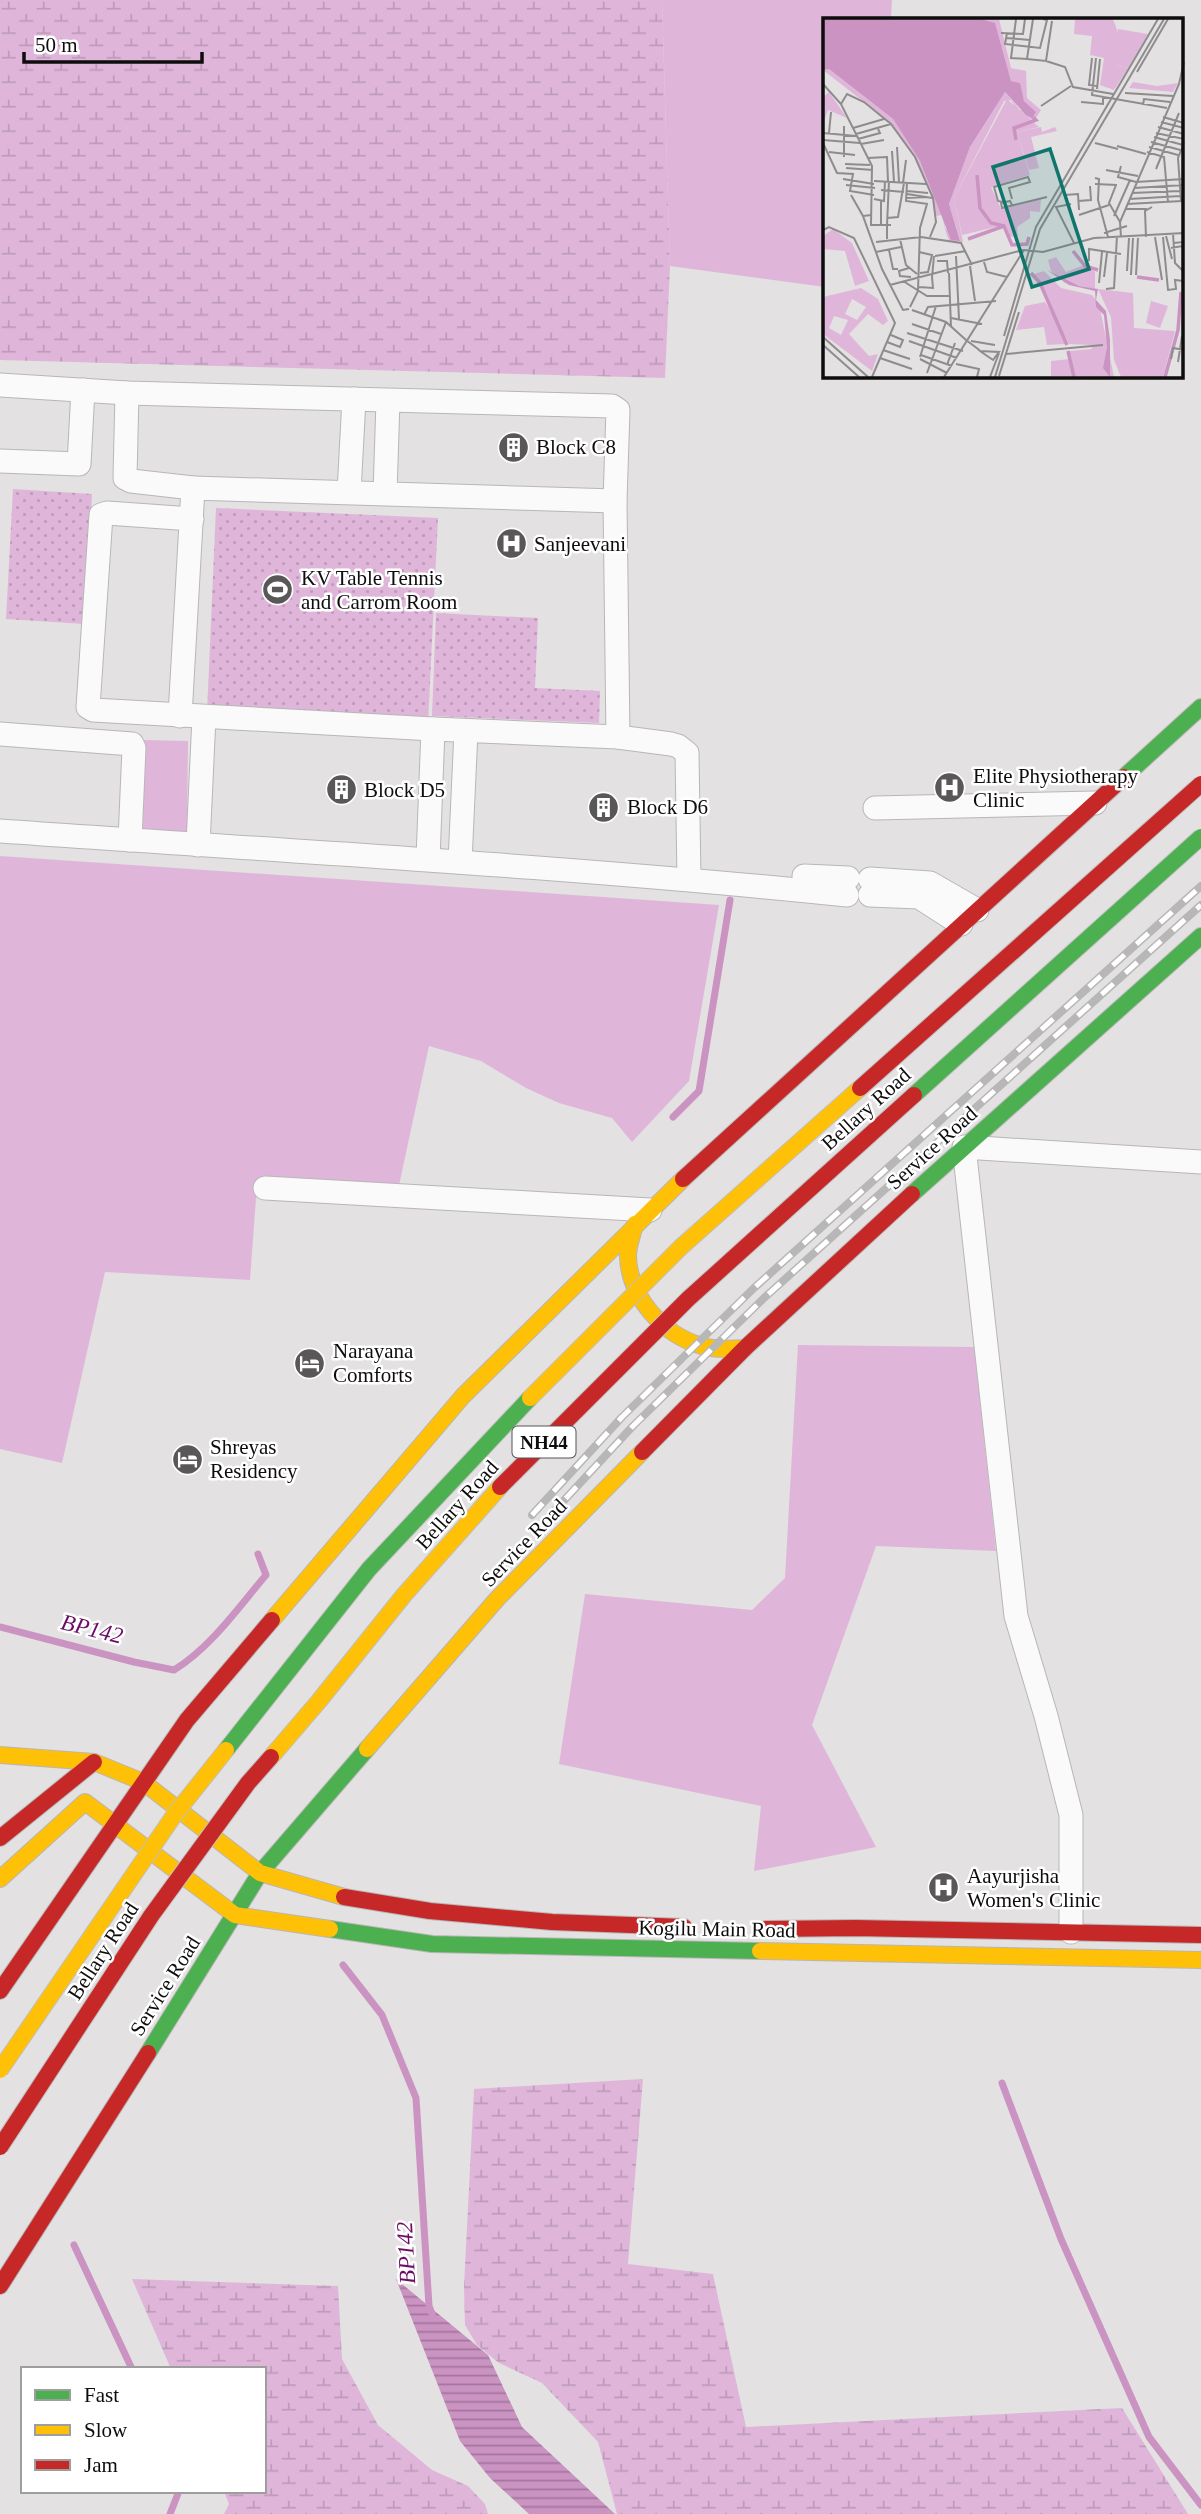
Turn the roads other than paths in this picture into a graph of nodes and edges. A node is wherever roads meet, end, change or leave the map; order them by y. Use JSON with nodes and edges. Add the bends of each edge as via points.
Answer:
{"nodes":[{"id":1,"x":0,"y":384,"type":"edge"},
{"id":2,"x":83,"y":390,"type":"junction"},
{"id":3,"x":127,"y":393,"type":"junction"},
{"id":4,"x":354,"y":399,"type":"junction"},
{"id":5,"x":388,"y":401,"type":"junction"},
{"id":6,"x":0,"y":461,"type":"edge"},
{"id":7,"x":193,"y":488,"type":"junction"},
{"id":8,"x":349,"y":492,"type":"junction"},
{"id":9,"x":385,"y":493,"type":"junction"},
{"id":10,"x":615,"y":501,"type":"junction"},
{"id":11,"x":192,"y":519,"type":"junction"},
{"id":12,"x":1201,"y":707,"type":"edge"},
{"id":13,"x":180,"y":716,"type":"junction"},
{"id":14,"x":204,"y":717,"type":"junction"},
{"id":15,"x":433,"y":729,"type":"junction"},
{"id":16,"x":466,"y":731,"type":"junction"},
{"id":17,"x":0,"y":734,"type":"edge"},
{"id":18,"x":618,"y":737,"type":"junction"},
{"id":19,"x":1201,"y":784,"type":"edge"},
{"id":20,"x":1095,"y":803,"type":"junction"},
{"id":21,"x":875,"y":808,"type":"dead end"},
{"id":22,"x":0,"y":831,"type":"edge"},
{"id":23,"x":1201,"y":837,"type":"edge"},
{"id":24,"x":130,"y":840,"type":"junction"},
{"id":25,"x":198,"y":845,"type":"junction"},
{"id":26,"x":428,"y":859,"type":"junction"},
{"id":27,"x":460,"y":862,"type":"junction"},
{"id":28,"x":689,"y":874,"type":"junction"},
{"id":29,"x":859,"y":887,"type":"junction"},
{"id":30,"x":969,"y":917,"type":"junction"},
{"id":31,"x":1201,"y":936,"type":"edge"},
{"id":32,"x":1191,"y":958,"type":"edge"},
{"id":33,"x":964,"y":1147,"type":"junction"},
{"id":34,"x":1201,"y":1162,"type":"edge"},
{"id":35,"x":265,"y":1188,"type":"dead end"},
{"id":36,"x":643,"y":1217,"type":"junction"},
{"id":37,"x":745,"y":1349,"type":"junction"},
{"id":38,"x":0,"y":1755,"type":"edge"},
{"id":39,"x":68,"y":1760,"type":"junction"},
{"id":40,"x":94,"y":1762,"type":"junction"},
{"id":41,"x":118,"y":1772,"type":"junction"},
{"id":42,"x":143,"y":1782,"type":"junction"},
{"id":43,"x":72,"y":1783,"type":"junction"},
{"id":44,"x":93,"y":1794,"type":"junction"},
{"id":45,"x":115,"y":1823,"type":"junction"},
{"id":46,"x":0,"y":1838,"type":"edge"},
{"id":47,"x":260,"y":1873,"type":"junction"},
{"id":48,"x":0,"y":1880,"type":"edge"},
{"id":49,"x":234,"y":1915,"type":"junction"},
{"id":50,"x":431,"y":1927,"type":"junction"},
{"id":51,"x":706,"y":1928,"type":"dead end"},
{"id":52,"x":746,"y":1930,"type":"dead end"},
{"id":53,"x":1071,"y":1932,"type":"junction"},
{"id":54,"x":1108,"y":1933,"type":"junction"},
{"id":55,"x":1201,"y":1935,"type":"edge"},
{"id":56,"x":1108,"y":1958,"type":"junction"},
{"id":57,"x":1201,"y":1960,"type":"edge"},
{"id":58,"x":0,"y":1990,"type":"edge"},
{"id":59,"x":0,"y":2070,"type":"edge"},
{"id":60,"x":0,"y":2147,"type":"edge"},
{"id":61,"x":0,"y":2286,"type":"edge"}],
"edges":[{"from":1,"to":2,"type":"street"},
{"from":2,"to":3,"type":"street"},
{"from":2,"to":6,"type":"street","via":[[79,464]]},
{"from":3,"to":4,"type":"street"},
{"from":3,"to":7,"type":"street","via":[[125,478]]},
{"from":4,"to":5,"type":"street"},
{"from":4,"to":8,"type":"street"},
{"from":5,"to":9,"type":"street"},
{"from":5,"to":10,"type":"street","via":[[615,407]]},
{"from":7,"to":8,"type":"street"},
{"from":7,"to":11,"type":"street"},
{"from":8,"to":9,"type":"street"},
{"from":9,"to":10,"type":"street"},
{"from":10,"to":18,"type":"street"},
{"from":11,"to":13,"type":"street"},
{"from":11,"to":13,"type":"street","via":[[101,515],[88,704],[93,710]]},
{"from":12,"to":20,"type":"main road"},
{"from":13,"to":14,"type":"street"},
{"from":14,"to":15,"type":"street"},
{"from":14,"to":25,"type":"street"},
{"from":15,"to":16,"type":"street"},
{"from":15,"to":26,"type":"street"},
{"from":16,"to":18,"type":"street"},
{"from":16,"to":27,"type":"street"},
{"from":17,"to":24,"type":"street","via":[[132,744]]},
{"from":18,"to":28,"type":"street","via":[[671,744],[687,754]]},
{"from":19,"to":59,"type":"main road","name":"Bellary Road","number":"NH44","bridge":true,"via":[[681,1247],[476,1454],[369,1569],[175,1814]]},
{"from":20,"to":21,"type":"street"},
{"from":20,"to":30,"type":"main road"},
{"from":22,"to":24,"type":"street"},
{"from":23,"to":60,"type":"main road","name":"Bellary Road","number":"NH44","bridge":true,"via":[[688,1299],[519,1466],[404,1595],[248,1783],[150,1916]]},
{"from":24,"to":25,"type":"street"},
{"from":25,"to":26,"type":"street"},
{"from":26,"to":27,"type":"street"},
{"from":27,"to":28,"type":"street"},
{"from":28,"to":29,"type":"street"},
{"from":29,"to":30,"type":"street","via":[[919,897]]},
{"from":29,"to":30,"type":"street","via":[[930,883]]},
{"from":30,"to":36,"type":"main road"},
{"from":31,"to":32,"type":"main road","name":"Service Road"},
{"from":32,"to":33,"type":"main road","name":"Service Road"},
{"from":33,"to":34,"type":"street"},
{"from":33,"to":37,"type":"main road","name":"Service Road"},
{"from":33,"to":53,"type":"street","via":[[1016,1616],[1071,1815]]},
{"from":35,"to":36,"type":"street"},
{"from":36,"to":37,"type":"main road","via":[[628,1253],[631,1279],[642,1301],[688,1342]]},
{"from":36,"to":42,"type":"main road","via":[[463,1395],[196,1710]]},
{"from":37,"to":47,"type":"main road","name":"Service Road","via":[[497,1599]]},
{"from":38,"to":39,"type":"main road"},
{"from":39,"to":40,"type":"main road"},
{"from":39,"to":43,"type":"main road"},
{"from":40,"to":41,"type":"main road"},
{"from":40,"to":43,"type":"main road"},
{"from":41,"to":42,"type":"main road"},
{"from":41,"to":44,"type":"main road"},
{"from":42,"to":45,"type":"main road"},
{"from":42,"to":47,"type":"main road"},
{"from":43,"to":44,"type":"main road"},
{"from":43,"to":46,"type":"main road"},
{"from":44,"to":45,"type":"main road"},
{"from":44,"to":48,"type":"main road"},
{"from":45,"to":49,"type":"main road"},
{"from":45,"to":58,"type":"main road"},
{"from":47,"to":49,"type":"main road","name":"Service Road"},
{"from":47,"to":50,"type":"main road","name":"Kogilu Main Road"},
{"from":49,"to":50,"type":"main road","name":"Kogilu Main Road"},
{"from":49,"to":61,"type":"main road","name":"Service Road"},
{"from":50,"to":51,"type":"main road","name":"Kogilu Main Road","via":[[552,1922]]},
{"from":50,"to":56,"type":"main road","name":"Kogilu Main Road"},
{"from":52,"to":53,"type":"main road","name":"Kogilu Main Road"},
{"from":53,"to":54,"type":"main road","name":"Kogilu Main Road"},
{"from":54,"to":55,"type":"main road","name":"Kogilu Main Road"},
{"from":54,"to":56,"type":"main road"},
{"from":56,"to":57,"type":"main road","name":"Kogilu Main Road"}]}
